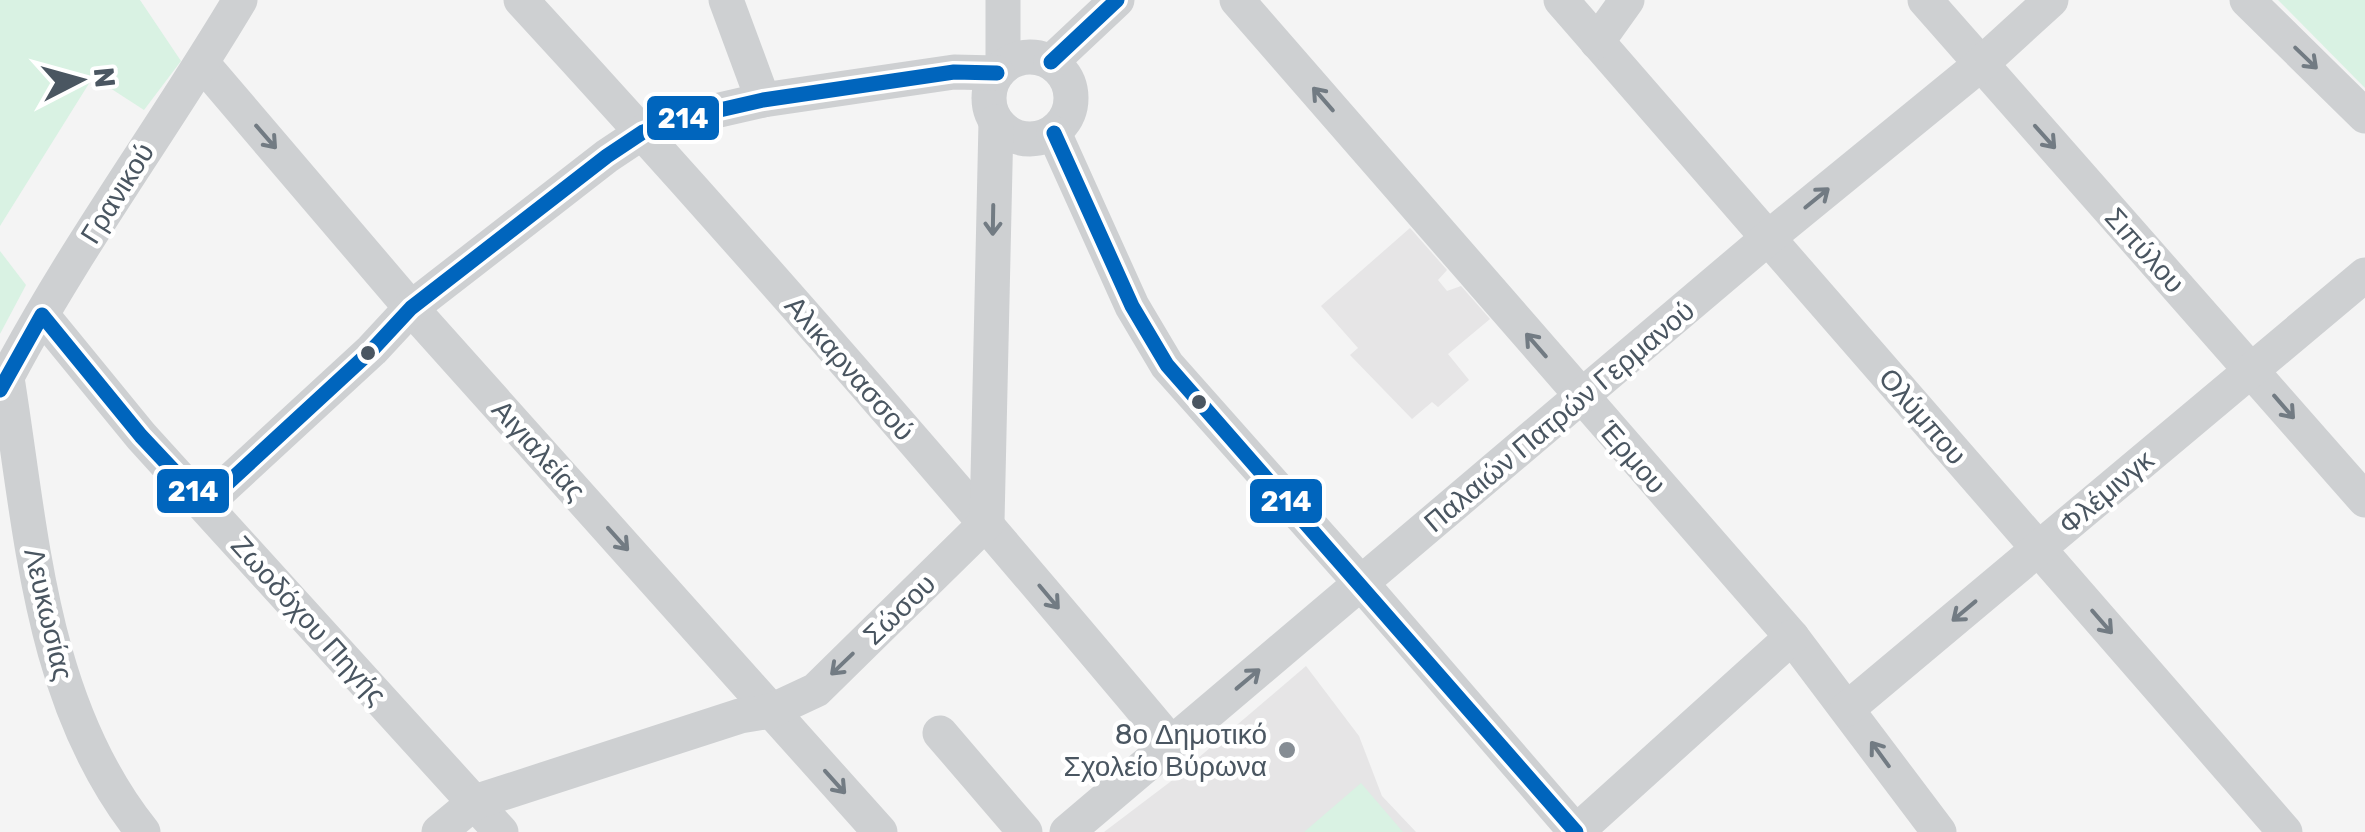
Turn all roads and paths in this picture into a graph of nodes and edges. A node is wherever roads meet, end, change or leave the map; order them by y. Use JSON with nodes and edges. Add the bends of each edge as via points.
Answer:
{"nodes":[{"id":1,"x":240,"y":0,"type":"edge"},
{"id":2,"x":520,"y":0,"type":"edge"},
{"id":3,"x":726,"y":0,"type":"edge"},
{"id":4,"x":1002,"y":0,"type":"edge"},
{"id":5,"x":1117,"y":0,"type":"edge"},
{"id":6,"x":1237,"y":0,"type":"edge"},
{"id":7,"x":1561,"y":0,"type":"edge"},
{"id":8,"x":1627,"y":0,"type":"edge"},
{"id":9,"x":1925,"y":0,"type":"edge"},
{"id":10,"x":2051,"y":0,"type":"edge"},
{"id":11,"x":2247,"y":0,"type":"edge"},
{"id":12,"x":1597,"y":42,"type":"junction"},
{"id":13,"x":1051,"y":62,"type":"junction"},
{"id":14,"x":202,"y":63,"type":"junction"},
{"id":15,"x":1980,"y":64,"type":"junction"},
{"id":16,"x":1000,"y":70,"type":"junction"},
{"id":17,"x":764,"y":100,"type":"junction"},
{"id":18,"x":2365,"y":116,"type":"edge"},
{"id":19,"x":996,"y":122,"type":"junction"},
{"id":20,"x":643,"y":132,"type":"junction"},
{"id":21,"x":1054,"y":134,"type":"junction"},
{"id":22,"x":1768,"y":238,"type":"junction"},
{"id":23,"x":2365,"y":275,"type":"edge"},
{"id":24,"x":412,"y":308,"type":"junction"},
{"id":25,"x":42,"y":314,"type":"junction"},
{"id":26,"x":2251,"y":369,"type":"junction"},
{"id":27,"x":3,"y":384,"type":"edge"},
{"id":28,"x":1580,"y":397,"type":"junction"},
{"id":29,"x":2365,"y":500,"type":"edge"},
{"id":30,"x":205,"y":504,"type":"junction"},
{"id":31,"x":987,"y":522,"type":"junction"},
{"id":32,"x":2038,"y":548,"type":"junction"},
{"id":33,"x":1362,"y":582,"type":"junction"},
{"id":34,"x":1792,"y":637,"type":"junction"},
{"id":35,"x":1847,"y":709,"type":"junction"},
{"id":36,"x":771,"y":711,"type":"junction"},
{"id":37,"x":940,"y":734,"type":"dead end"},
{"id":38,"x":1172,"y":744,"type":"junction"},
{"id":39,"x":475,"y":802,"type":"junction"},
{"id":40,"x":1923,"y":826,"type":"edge"},
{"id":41,"x":143,"y":832,"type":"edge"},
{"id":42,"x":438,"y":832,"type":"edge"},
{"id":43,"x":501,"y":832,"type":"edge"},
{"id":44,"x":880,"y":832,"type":"edge"},
{"id":45,"x":1026,"y":832,"type":"edge"},
{"id":46,"x":1067,"y":832,"type":"edge"},
{"id":47,"x":1576,"y":832,"type":"edge"},
{"id":48,"x":2285,"y":832,"type":"edge"}],
"edges":[{"from":1,"to":14,"type":"street","name":"Γρανικού"},
{"from":2,"to":20,"type":"street","name":"Αλικαρνασσού"},
{"from":3,"to":17,"type":"street"},
{"from":4,"to":16,"type":"street"},
{"from":5,"to":13,"type":"street"},
{"from":28,"to":6,"type":"street","name":"Έρμου","one_way":true},
{"from":7,"to":12,"type":"street","name":"Ολύμπου"},
{"from":8,"to":12,"type":"street"},
{"from":9,"to":15,"type":"street","name":"Σιπύλου"},
{"from":10,"to":15,"type":"street","name":"Παλαιών Πατρών Γερμανού"},
{"from":11,"to":18,"type":"street","one_way":true},
{"from":12,"to":22,"type":"street","name":"Ολύμπου"},
{"from":13,"to":16,"type":"street","via":[[1026,57]]},
{"from":13,"to":21,"type":"street","via":[[1066,77],[1072,97],[1068,118]]},
{"from":14,"to":24,"type":"street","name":"Αιγιαλείας","one_way":true},
{"from":14,"to":25,"type":"street","name":"Γρανικού"},
{"from":22,"to":15,"type":"street","name":"Παλαιών Πατρών Γερμανού","one_way":true},
{"from":15,"to":26,"type":"street","name":"Σιπύλου","one_way":true},
{"from":16,"to":17,"type":"street"},
{"from":16,"to":19,"type":"street","via":[[988,98]]},
{"from":17,"to":20,"type":"street"},
{"from":19,"to":21,"type":"street","via":[[1012,136],[1034,140]]},
{"from":19,"to":31,"type":"street","one_way":true},
{"from":20,"to":24,"type":"street"},
{"from":20,"to":31,"type":"street","name":"Αλικαρνασσού"},
{"from":21,"to":33,"type":"street","via":[[1166,365]]},
{"from":22,"to":28,"type":"street","name":"Παλαιών Πατρών Γερμανού"},
{"from":22,"to":32,"type":"street","name":"Ολύμπου"},
{"from":23,"to":26,"type":"street","name":"Φλέμινγκ"},
{"from":24,"to":30,"type":"street"},
{"from":24,"to":36,"type":"street","name":"Αιγιαλείας","one_way":true},
{"from":25,"to":27,"type":"street","name":"Γρανικού"},
{"from":25,"to":30,"type":"street","name":"Ζωοδόχου Πηγής","via":[[140,436]]},
{"from":26,"to":29,"type":"street","name":"Σιπύλου","one_way":true},
{"from":26,"to":32,"type":"street","name":"Φλέμινγκ"},
{"from":27,"to":41,"type":"street","name":"Λευκωσίας","via":[[62,682],[107,779]]},
{"from":28,"to":33,"type":"street","name":"Παλαιών Πατρών Γερμανού"},
{"from":28,"to":34,"type":"street","name":"Έρμου"},
{"from":30,"to":39,"type":"street","name":"Ζωοδόχου Πηγής"},
{"from":31,"to":36,"type":"street","name":"Σώσου","one_way":true,"via":[[816,690]]},
{"from":31,"to":38,"type":"street","name":"Αλικαρνασσού","one_way":true},
{"from":32,"to":35,"type":"street","name":"Φλέμινγκ","one_way":true},
{"from":32,"to":48,"type":"street","name":"Ολύμπου","one_way":true},
{"from":38,"to":33,"type":"street","name":"Παλαιών Πατρών Γερμανού","one_way":true},
{"from":33,"to":47,"type":"street"},
{"from":34,"to":35,"type":"street","name":"Έρμου"},
{"from":34,"to":47,"type":"street"},
{"from":40,"to":35,"type":"street","name":"Έρμου","one_way":true},
{"from":36,"to":39,"type":"street","name":"Σώσου"},
{"from":36,"to":44,"type":"street","name":"Αιγιαλείας","one_way":true},
{"from":37,"to":45,"type":"street"},
{"from":38,"to":46,"type":"street","name":"Παλαιών Πατρών Γερμανού"},
{"from":39,"to":42,"type":"street","name":"Σώσου"},
{"from":39,"to":43,"type":"street","name":"Ζωοδόχου Πηγής"}]}
